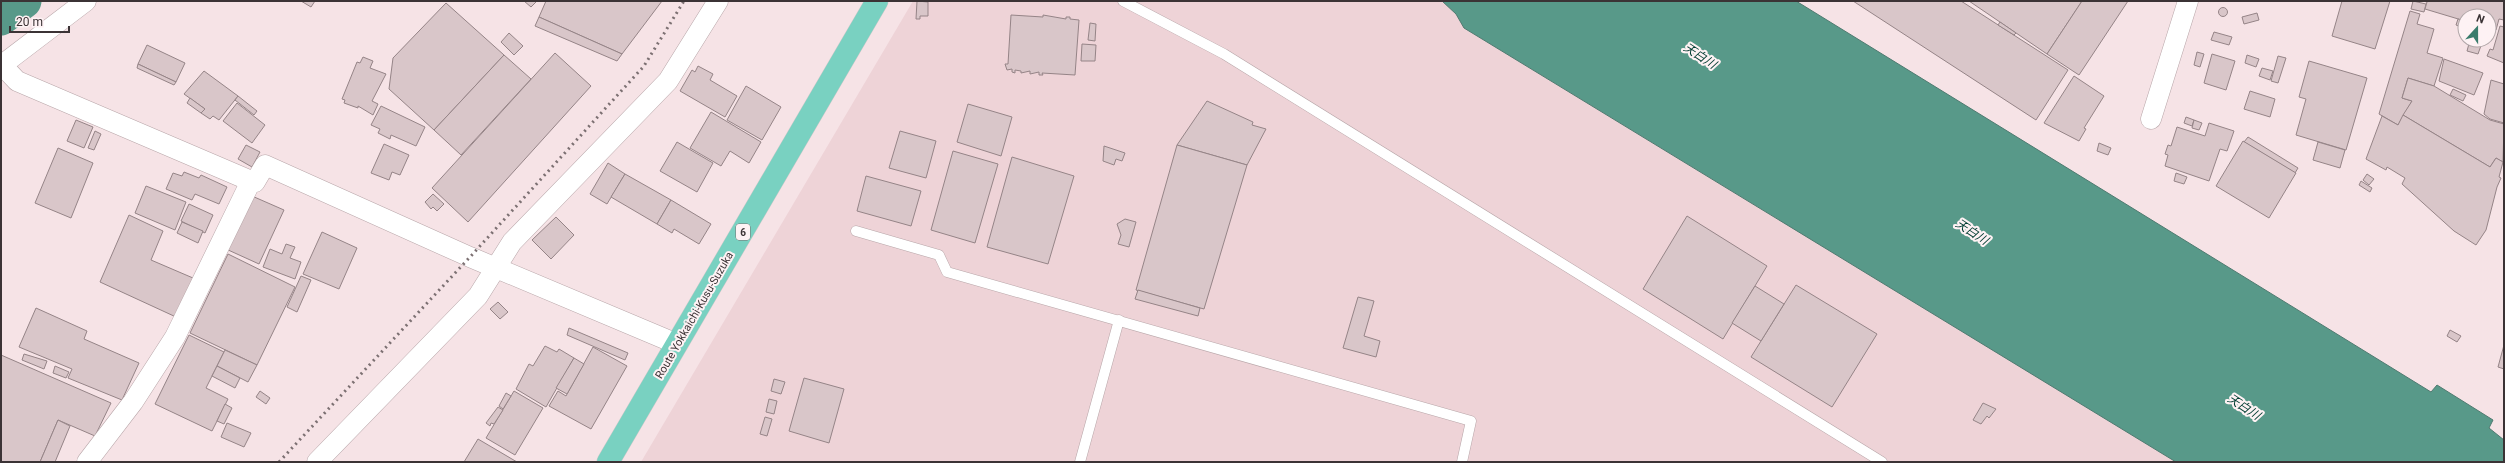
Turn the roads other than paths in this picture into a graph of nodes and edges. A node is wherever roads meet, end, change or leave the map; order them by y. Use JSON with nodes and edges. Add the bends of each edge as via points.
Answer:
{"nodes":[{"id":1,"x":86,"y":1,"type":"edge"},
{"id":2,"x":718,"y":1,"type":"edge"},
{"id":3,"x":877,"y":1,"type":"edge"},
{"id":4,"x":1122,"y":1,"type":"edge"},
{"id":5,"x":2188,"y":1,"type":"edge"},
{"id":6,"x":1,"y":64,"type":"edge"},
{"id":7,"x":2151,"y":119,"type":"dead end"},
{"id":8,"x":251,"y":181,"type":"junction"},
{"id":9,"x":856,"y":230,"type":"dead end"},
{"id":10,"x":495,"y":268,"type":"junction"},
{"id":11,"x":1119,"y":320,"type":"junction"},
{"id":12,"x":677,"y":344,"type":"junction"},
{"id":13,"x":87,"y":462,"type":"edge"},
{"id":14,"x":316,"y":462,"type":"edge"},
{"id":15,"x":608,"y":462,"type":"edge"},
{"id":16,"x":1080,"y":462,"type":"edge"},
{"id":17,"x":1462,"y":462,"type":"edge"},
{"id":18,"x":1882,"y":462,"type":"edge"}],
"edges":[{"from":1,"to":6,"type":"street"},
{"from":2,"to":10,"type":"street","via":[[668,81],[512,242]]},
{"from":3,"to":12,"type":"main road","name":"Route Yokkaichi-Kusu-Suzuka","number":"6"},
{"from":4,"to":18,"type":"lane","via":[[1231,58]]},
{"from":5,"to":7,"type":"street"},
{"from":6,"to":8,"type":"street","via":[[17,81]]},
{"from":8,"to":10,"type":"street","via":[[255,182],[264,165]]},
{"from":8,"to":13,"type":"street","via":[[175,337],[133,402]]},
{"from":9,"to":11,"type":"lane","via":[[939,255],[947,272]]},
{"from":10,"to":12,"type":"street"},
{"from":10,"to":14,"type":"street","via":[[478,296]]},
{"from":11,"to":16,"type":"lane"},
{"from":11,"to":17,"type":"lane","via":[[1471,421]]},
{"from":12,"to":15,"type":"main road","name":"Route Yokkaichi-Kusu-Suzuka","number":"6"}]}
